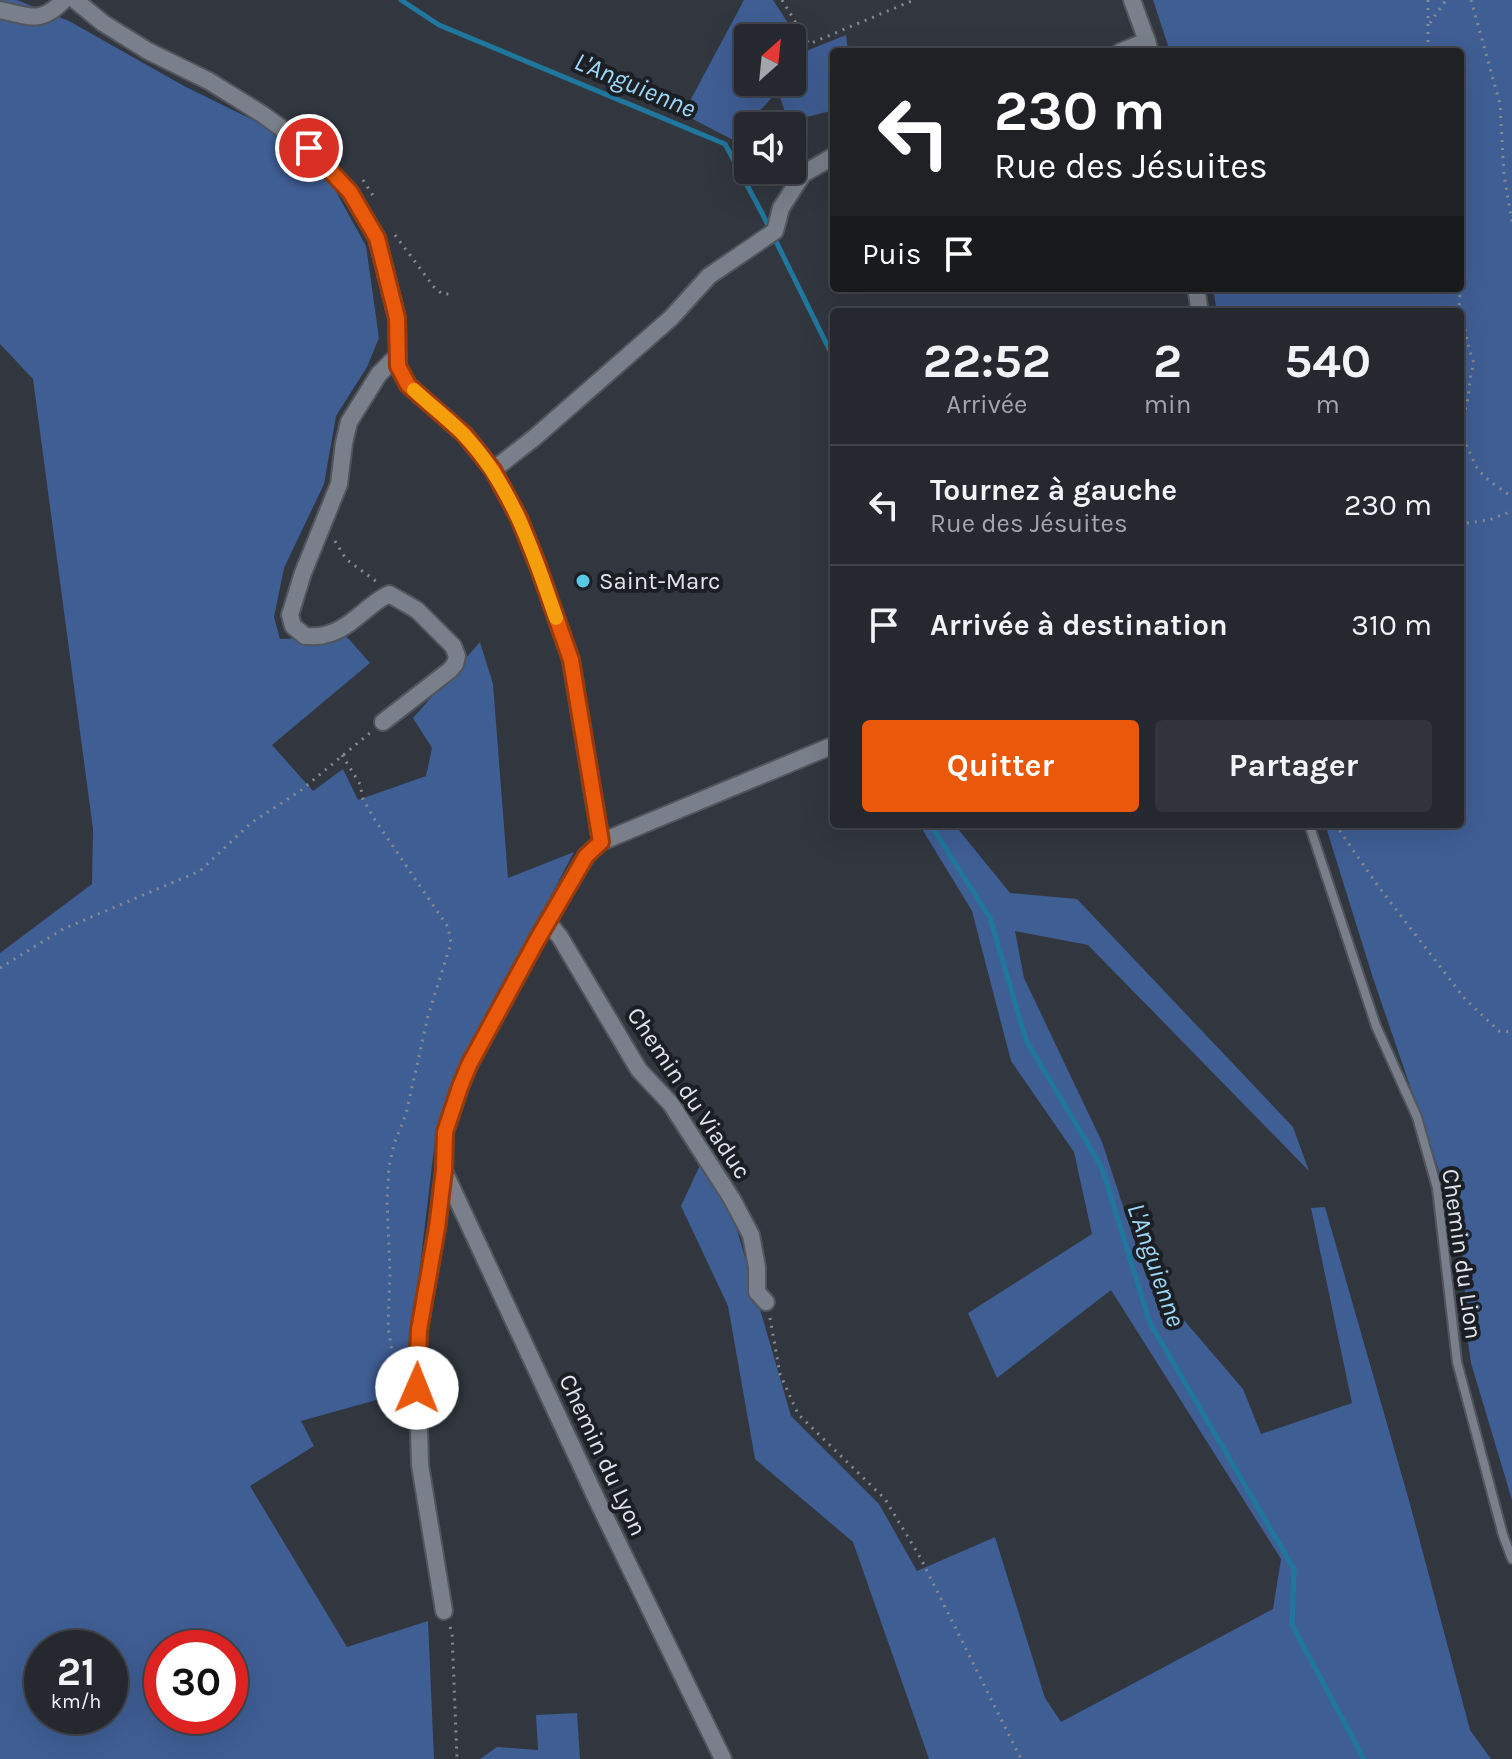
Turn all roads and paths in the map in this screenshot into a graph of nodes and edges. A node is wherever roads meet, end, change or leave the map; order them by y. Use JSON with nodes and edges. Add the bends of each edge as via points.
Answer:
{"nodes":[{"id":1,"x":64,"y":0,"type":"edge"},
{"id":2,"x":75,"y":0,"type":"edge"},
{"id":3,"x":782,"y":0,"type":"edge"},
{"id":4,"x":914,"y":0,"type":"edge"},
{"id":5,"x":1132,"y":0,"type":"edge"},
{"id":6,"x":1428,"y":0,"type":"edge"},
{"id":7,"x":1446,"y":0,"type":"edge"},
{"id":8,"x":1471,"y":0,"type":"edge"},
{"id":9,"x":0,"y":10,"type":"edge"},
{"id":10,"x":1428,"y":25,"type":"junction"},
{"id":11,"x":1148,"y":46,"type":"edge"},
{"id":12,"x":1428,"y":48,"type":"edge"},
{"id":13,"x":830,"y":158,"type":"edge"},
{"id":14,"x":1512,"y":222,"type":"edge"},
{"id":15,"x":1464,"y":324,"type":"edge"},
{"id":16,"x":398,"y":355,"type":"junction"},
{"id":17,"x":1464,"y":414,"type":"edge"},
{"id":18,"x":1464,"y":441,"type":"edge"},
{"id":19,"x":493,"y":470,"type":"junction"},
{"id":20,"x":1512,"y":497,"type":"edge"},
{"id":21,"x":329,"y":510,"type":"junction"},
{"id":22,"x":1512,"y":511,"type":"edge"},
{"id":23,"x":1464,"y":525,"type":"edge"},
{"id":24,"x":389,"y":594,"type":"junction"},
{"id":25,"x":383,"y":722,"type":"joint"},
{"id":26,"x":830,"y":747,"type":"edge"},
{"id":27,"x":342,"y":755,"type":"junction"},
{"id":28,"x":1310,"y":828,"type":"edge"},
{"id":29,"x":1338,"y":828,"type":"edge"},
{"id":30,"x":601,"y":842,"type":"junction"},
{"id":31,"x":547,"y":921,"type":"junction"},
{"id":32,"x":0,"y":968,"type":"edge"},
{"id":33,"x":1512,"y":1032,"type":"edge"},
{"id":34,"x":444,"y":1170,"type":"junction"},
{"id":35,"x":766,"y":1302,"type":"joint"},
{"id":36,"x":417,"y":1388,"type":"junction"},
{"id":37,"x":1512,"y":1559,"type":"edge"},
{"id":38,"x":444,"y":1611,"type":"joint"},
{"id":39,"x":457,"y":1759,"type":"edge"},
{"id":40,"x":723,"y":1759,"type":"edge"},
{"id":41,"x":1021,"y":1759,"type":"edge"}],
"edges":[{"from":1,"to":9,"type":"street","via":[[38,18]]},
{"from":2,"to":16,"type":"street","via":[[148,51],[262,114],[309,148],[350,192],[377,238],[397,318]]},
{"from":3,"to":4,"type":"path","via":[[809,44]]},
{"from":5,"to":11,"type":"street"},
{"from":6,"to":10,"type":"path"},
{"from":7,"to":10,"type":"path"},
{"from":8,"to":14,"type":"path","via":[[1500,104]]},
{"from":10,"to":12,"type":"path"},
{"from":13,"to":19,"type":"street","via":[[803,174],[772,234],[709,276],[671,318]]},
{"from":15,"to":17,"type":"path","via":[[1474,363]]},
{"from":16,"to":19,"type":"street","via":[[408,385],[465,435]]},
{"from":16,"to":21,"type":"street","via":[[379,374],[349,422]]},
{"from":18,"to":20,"type":"path","via":[[1477,468]]},
{"from":19,"to":30,"type":"street","via":[[524,530],[571,660]]},
{"from":21,"to":24,"type":"path","via":[[331,534],[346,559]]},
{"from":21,"to":24,"type":"street","via":[[303,573],[290,615],[293,626],[305,636],[324,635]]},
{"from":22,"to":23,"type":"path"},
{"from":24,"to":25,"type":"street","via":[[417,610],[457,656],[450,670]]},
{"from":25,"to":27,"type":"path"},
{"from":26,"to":30,"type":"street"},
{"from":27,"to":32,"type":"path","via":[[251,823],[200,871],[63,929]]},
{"from":27,"to":36,"type":"path","via":[[375,820],[448,927],[451,943],[389,1167],[388,1327],[399,1387]]},
{"from":28,"to":37,"type":"lane","name":"Chemin du Lion","via":[[1376,1026],[1417,1117],[1437,1188],[1457,1362]]},
{"from":29,"to":33,"type":"path","via":[[1465,999],[1499,1031]]},
{"from":30,"to":31,"type":"street","via":[[586,856]]},
{"from":31,"to":34,"type":"street","via":[[469,1065],[445,1132]]},
{"from":31,"to":35,"type":"street","name":"Chemin du Viaduc","via":[[639,1070],[671,1104],[732,1199],[751,1235],[757,1292]]},
{"from":34,"to":36,"type":"street","via":[[419,1330]]},
{"from":34,"to":40,"type":"street","name":"Chemin du Lyon"},
{"from":35,"to":41,"type":"path","via":[[780,1374],[798,1414],[885,1499],[920,1557]]},
{"from":36,"to":38,"type":"street","via":[[420,1465]]},
{"from":38,"to":39,"type":"path","via":[[452,1632]]}]}
